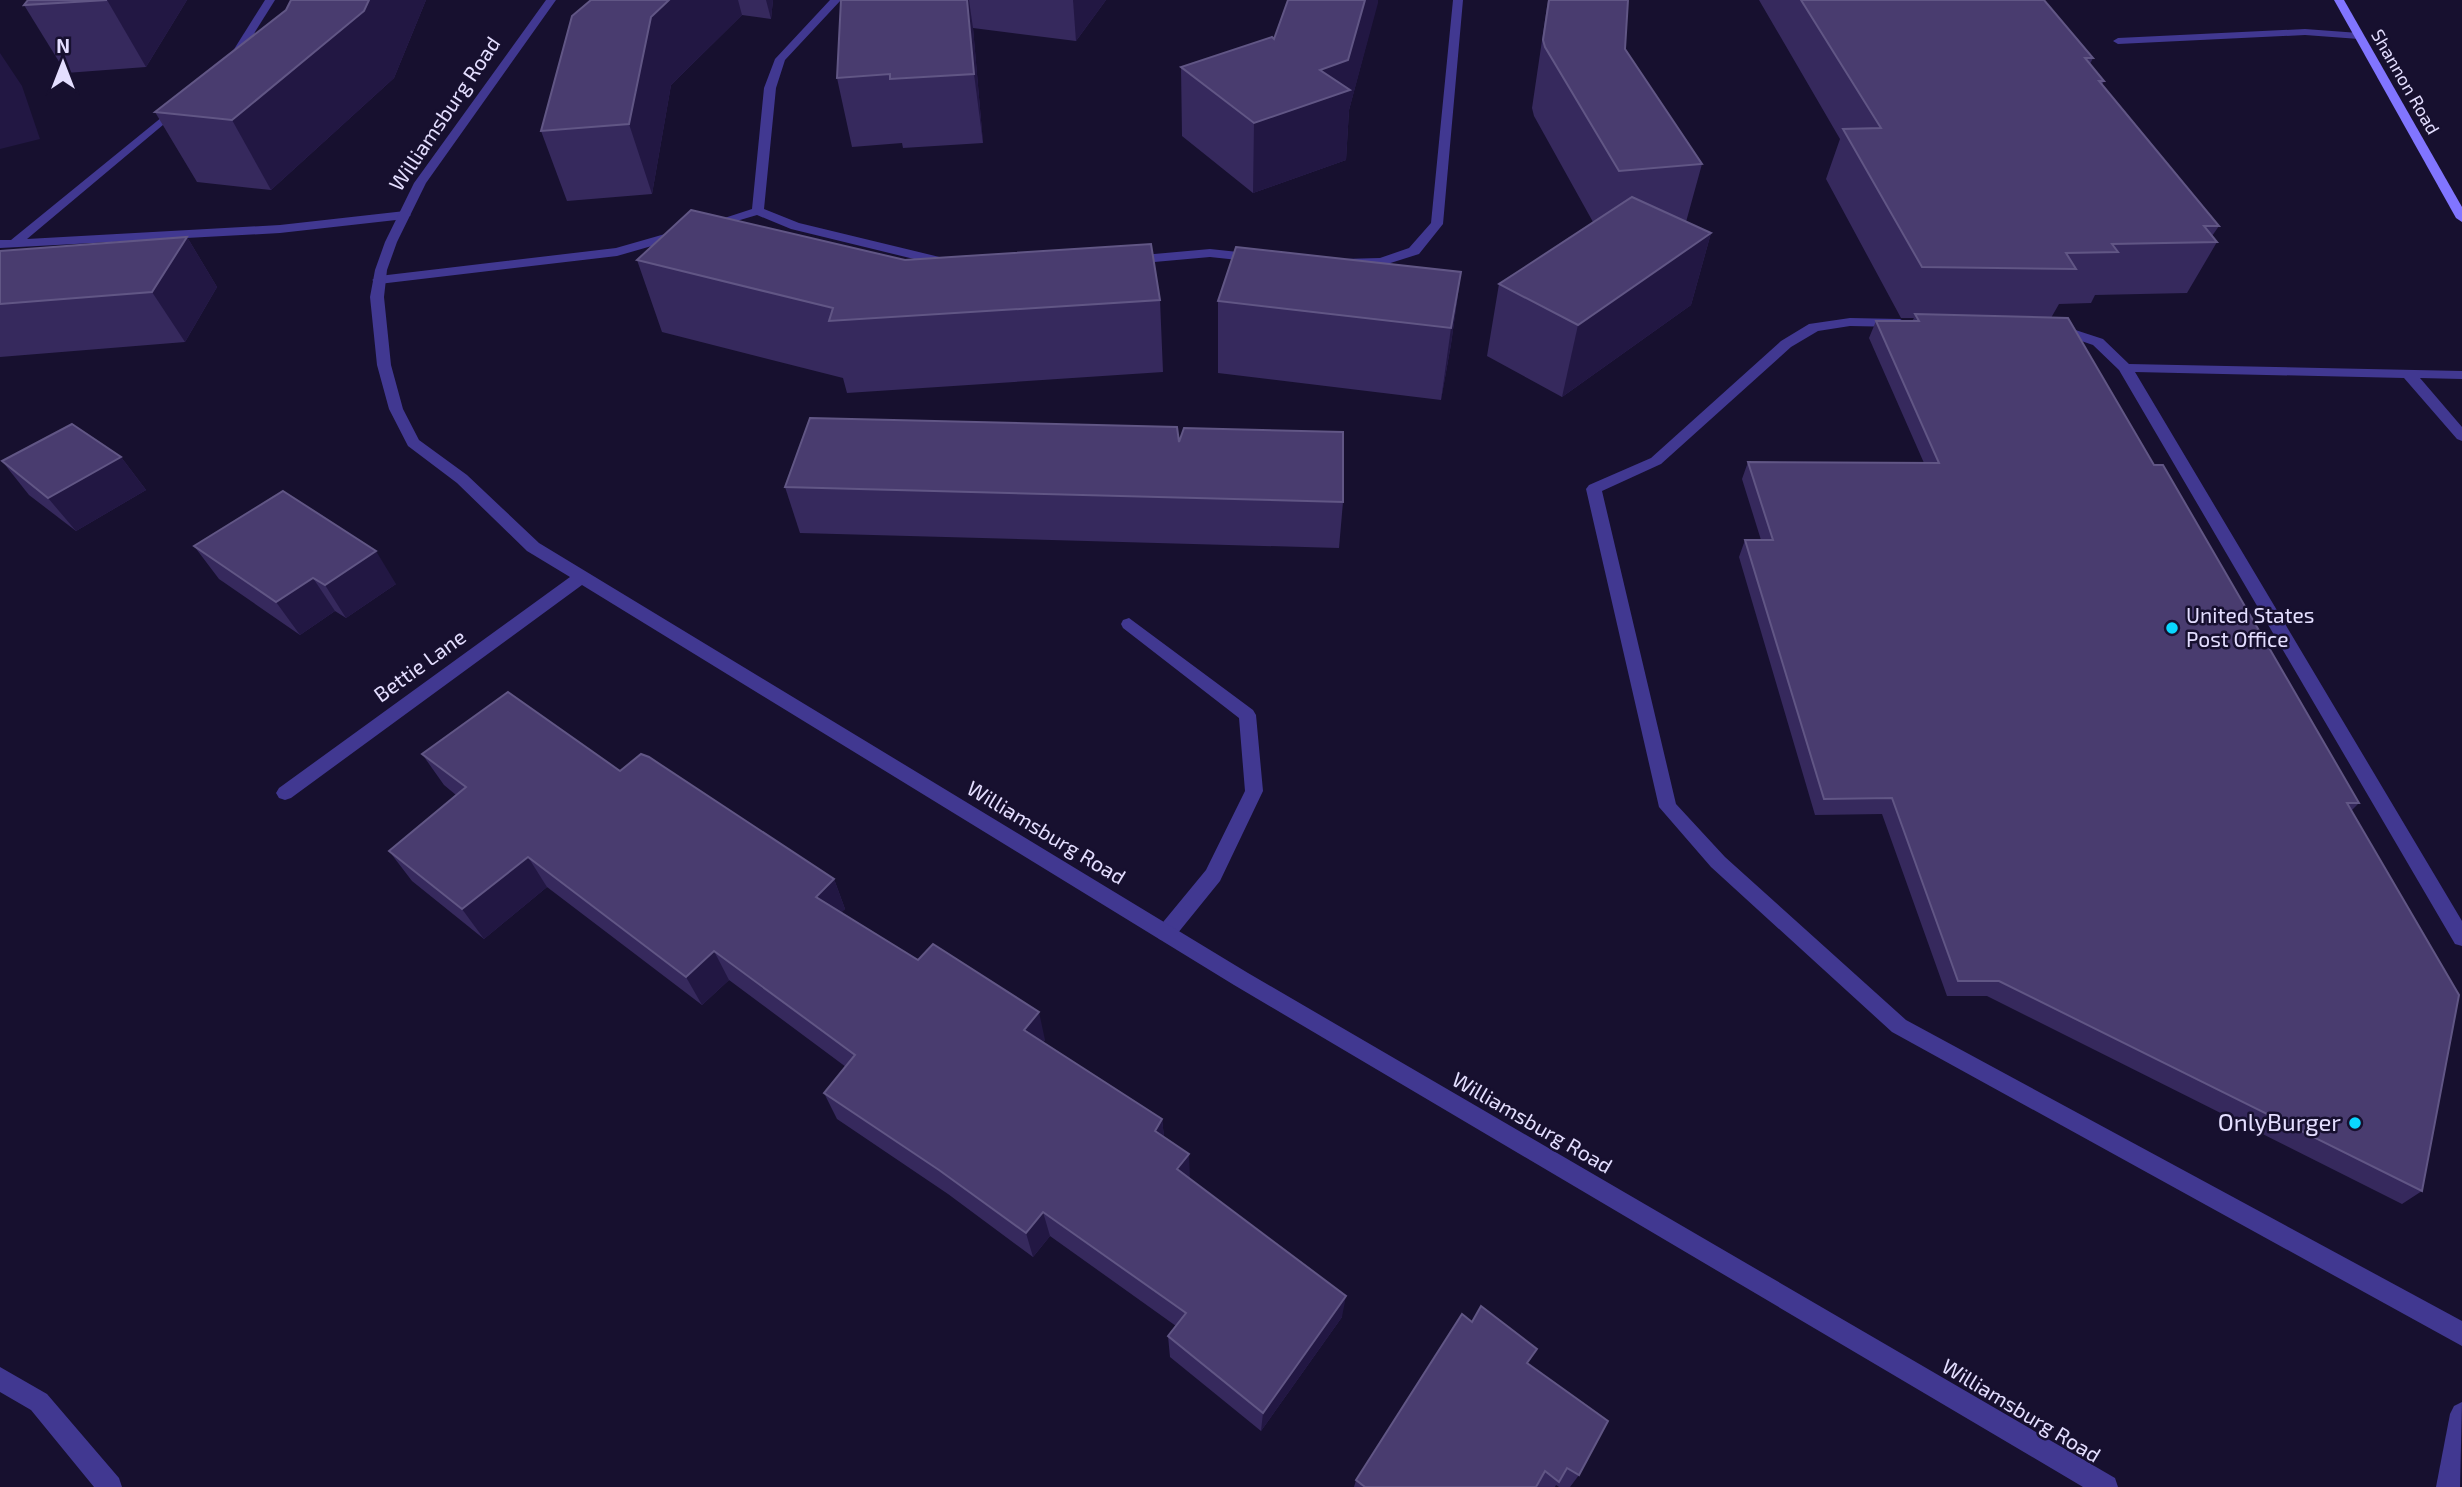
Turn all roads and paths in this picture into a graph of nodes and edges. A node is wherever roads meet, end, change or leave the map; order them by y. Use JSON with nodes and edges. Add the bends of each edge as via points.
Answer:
{"nodes":[{"id":1,"x":270,"y":0,"type":"edge"},
{"id":2,"x":551,"y":0,"type":"edge"},
{"id":3,"x":836,"y":0,"type":"edge"},
{"id":4,"x":1458,"y":0,"type":"edge"},
{"id":5,"x":2339,"y":0,"type":"edge"},
{"id":6,"x":2359,"y":36,"type":"junction"},
{"id":7,"x":2118,"y":41,"type":"dead end"},
{"id":8,"x":220,"y":72,"type":"edge"},
{"id":9,"x":189,"y":98,"type":"edge"},
{"id":10,"x":758,"y":211,"type":"junction"},
{"id":11,"x":404,"y":215,"type":"junction"},
{"id":12,"x":2462,"y":218,"type":"edge"},
{"id":13,"x":7,"y":244,"type":"edge"},
{"id":14,"x":1275,"y":260,"type":"edge"},
{"id":15,"x":1114,"y":262,"type":"edge"},
{"id":16,"x":1341,"y":262,"type":"edge"},
{"id":17,"x":964,"y":267,"type":"edge"},
{"id":18,"x":379,"y":280,"type":"junction"},
{"id":19,"x":1919,"y":323,"type":"edge"},
{"id":20,"x":2042,"y":327,"type":"edge"},
{"id":21,"x":2125,"y":368,"type":"junction"},
{"id":22,"x":2409,"y":375,"type":"junction"},
{"id":23,"x":2462,"y":375,"type":"edge"},
{"id":24,"x":2462,"y":436,"type":"edge"},
{"id":25,"x":582,"y":577,"type":"junction"},
{"id":26,"x":1129,"y":624,"type":"dead end"},
{"id":27,"x":285,"y":793,"type":"dead end"},
{"id":28,"x":1166,"y":933,"type":"junction"},
{"id":29,"x":2462,"y":938,"type":"edge"},
{"id":30,"x":2462,"y":1334,"type":"edge"},
{"id":31,"x":0,"y":1380,"type":"edge"},
{"id":32,"x":2462,"y":1414,"type":"edge"},
{"id":33,"x":110,"y":1487,"type":"edge"},
{"id":34,"x":2106,"y":1487,"type":"edge"},
{"id":35,"x":2448,"y":1487,"type":"edge"}],
"edges":[{"from":1,"to":8,"type":"street","via":[[231,64]]},
{"from":2,"to":11,"type":"street","name":"Williamsburg Road","via":[[420,183]]},
{"from":3,"to":10,"type":"street","via":[[780,59],[770,88]]},
{"from":4,"to":16,"type":"street","via":[[1437,224],[1414,251],[1381,262]]},
{"from":5,"to":6,"type":"street","name":"Shannon Road"},
{"from":6,"to":7,"type":"street","via":[[2305,32]]},
{"from":6,"to":12,"type":"street","name":"Shannon Road"},
{"from":9,"to":13,"type":"street"},
{"from":10,"to":17,"type":"street","via":[[795,226]]},
{"from":10,"to":18,"type":"street","via":[[617,252]]},
{"from":11,"to":13,"type":"street","via":[[280,229]]},
{"from":11,"to":18,"type":"street","name":"Williamsburg Road"},
{"from":14,"to":15,"type":"street","via":[[1210,253]]},
{"from":18,"to":25,"type":"street","name":"Williamsburg Road","via":[[384,365],[396,409],[413,443],[462,479],[533,547]]},
{"from":19,"to":30,"type":"street","via":[[1850,322],[1814,327],[1786,344],[1656,461],[1594,489],[1668,807],[1718,862],[1899,1026]]},
{"from":20,"to":21,"type":"street","via":[[2098,342]]},
{"from":21,"to":22,"type":"street"},
{"from":21,"to":29,"type":"street"},
{"from":22,"to":23,"type":"street"},
{"from":22,"to":24,"type":"street"},
{"from":25,"to":27,"type":"street","name":"Bettie Lane"},
{"from":25,"to":28,"type":"street","name":"Williamsburg Road"},
{"from":26,"to":28,"type":"street","via":[[1247,715],[1254,791],[1213,875]]},
{"from":28,"to":34,"type":"street","name":"Williamsburg Road"},
{"from":31,"to":33,"type":"street","via":[[39,1402]]},
{"from":32,"to":35,"type":"street"}]}
